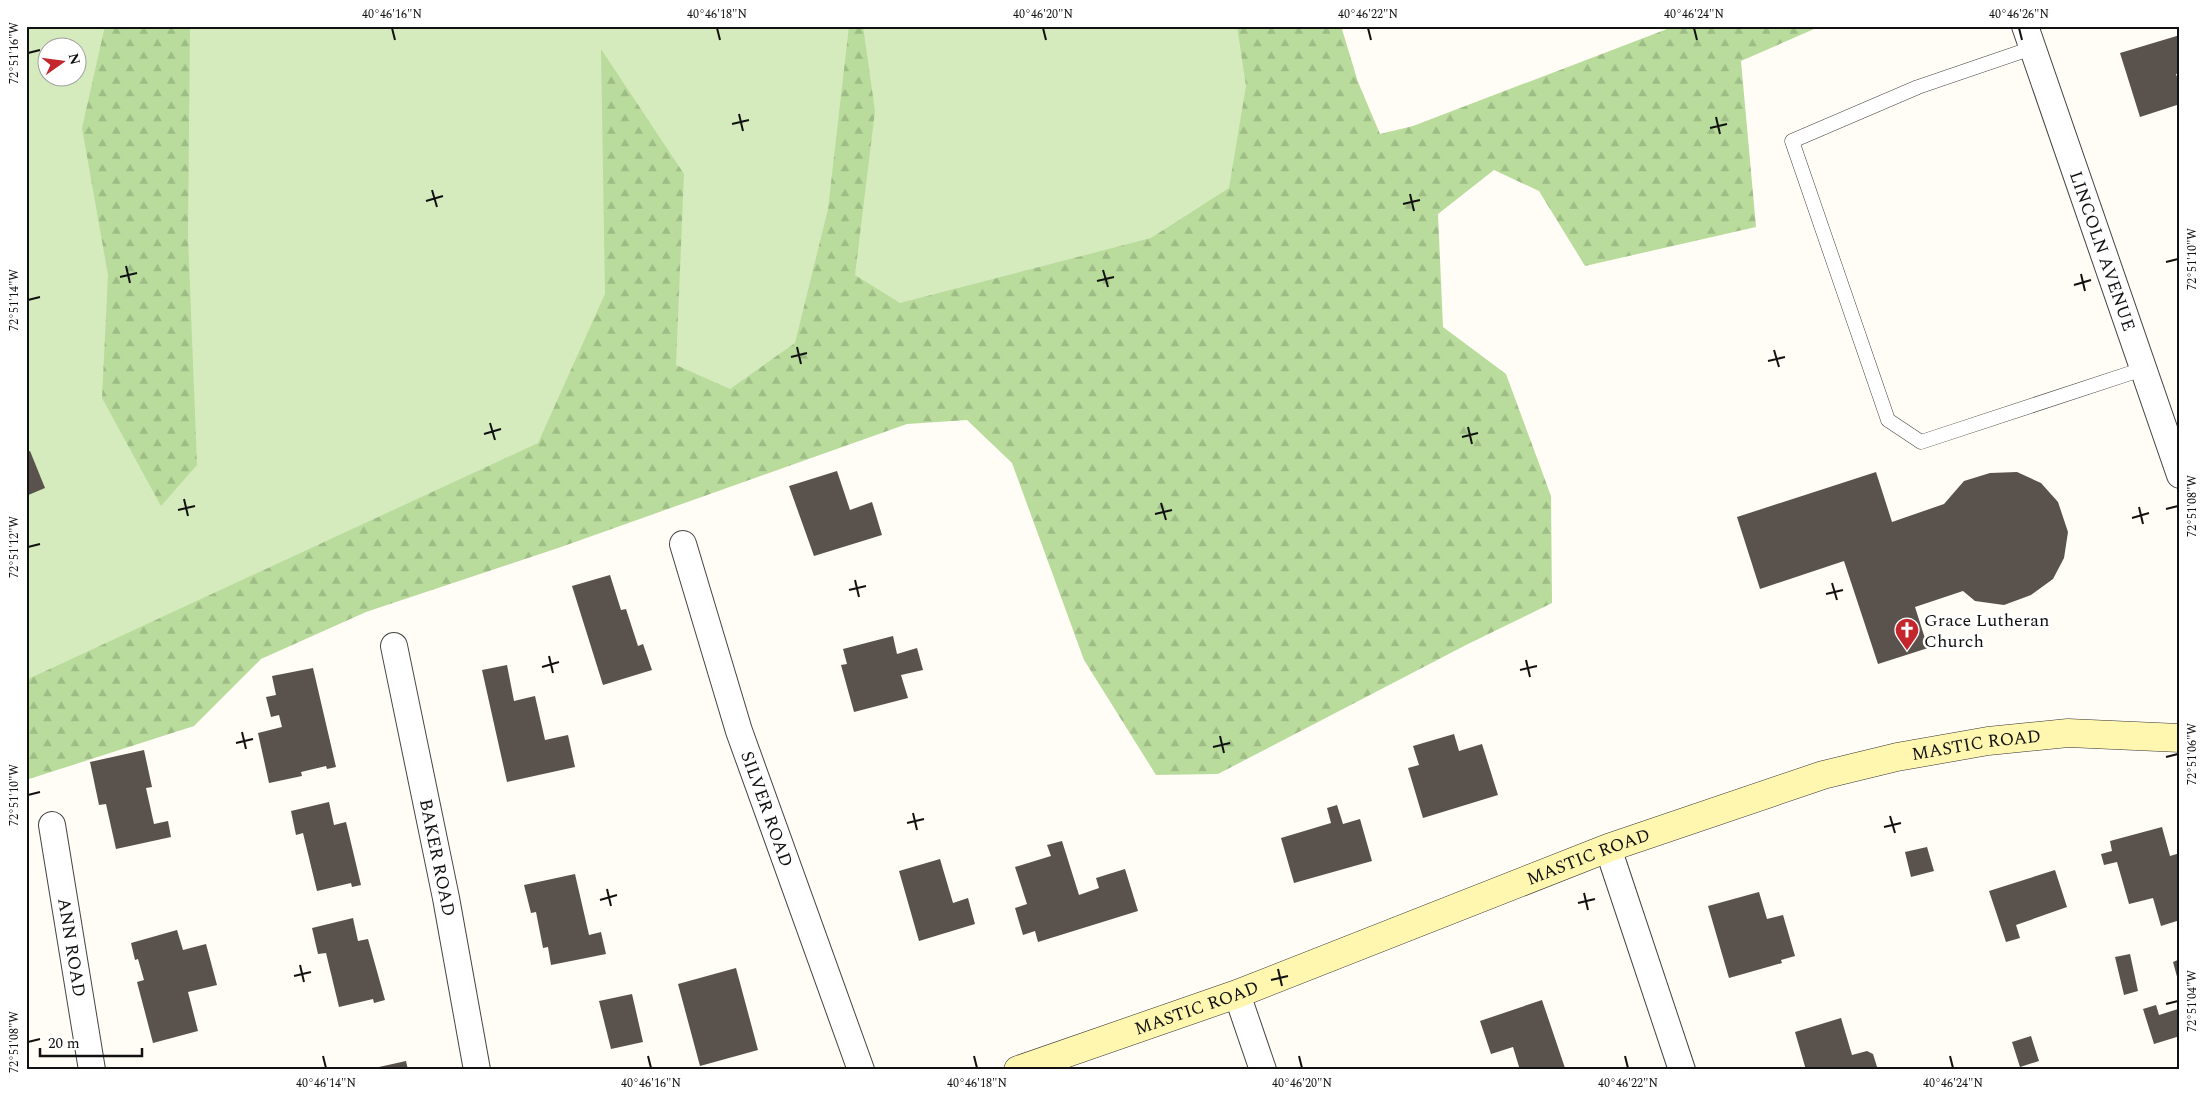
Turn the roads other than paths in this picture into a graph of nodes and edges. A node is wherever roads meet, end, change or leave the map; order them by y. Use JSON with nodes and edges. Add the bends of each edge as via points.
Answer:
{"nodes":[{"id":1,"x":2028,"y":37,"type":"edge"},
{"id":2,"x":2143,"y":369,"type":"junction"},
{"id":3,"x":2180,"y":475,"type":"edge"},
{"id":4,"x":683,"y":544,"type":"dead end"},
{"id":5,"x":394,"y":646,"type":"dead end"},
{"id":6,"x":2180,"y":738,"type":"edge"},
{"id":7,"x":52,"y":825,"type":"dead end"},
{"id":8,"x":1608,"y":848,"type":"junction"},
{"id":9,"x":1237,"y":994,"type":"junction"},
{"id":10,"x":92,"y":1070,"type":"edge"},
{"id":11,"x":477,"y":1070,"type":"edge"},
{"id":12,"x":861,"y":1070,"type":"edge"},
{"id":13,"x":1018,"y":1070,"type":"edge"},
{"id":14,"x":1263,"y":1070,"type":"edge"},
{"id":15,"x":1682,"y":1070,"type":"edge"}],
"edges":[{"from":1,"to":2,"type":"street","name":"LINCOLN AVENUE"},
{"from":1,"to":2,"type":"lane","via":[[1792,141],[1888,420],[1921,442]]},
{"from":2,"to":3,"type":"street","name":"LINCOLN AVENUE"},
{"from":4,"to":12,"type":"street","name":"SILVER ROAD","via":[[739,732]]},
{"from":5,"to":11,"type":"street","name":"BAKER ROAD","via":[[446,898]]},
{"from":6,"to":8,"type":"main road","name":"MASTIC ROAD","via":[[2068,733],[1988,741],[1897,757],[1823,775]]},
{"from":7,"to":10,"type":"street","name":"ANN ROAD"},
{"from":8,"to":9,"type":"main road","name":"MASTIC ROAD"},
{"from":8,"to":15,"type":"street"},
{"from":9,"to":13,"type":"main road","name":"MASTIC ROAD"},
{"from":9,"to":14,"type":"street"}]}
